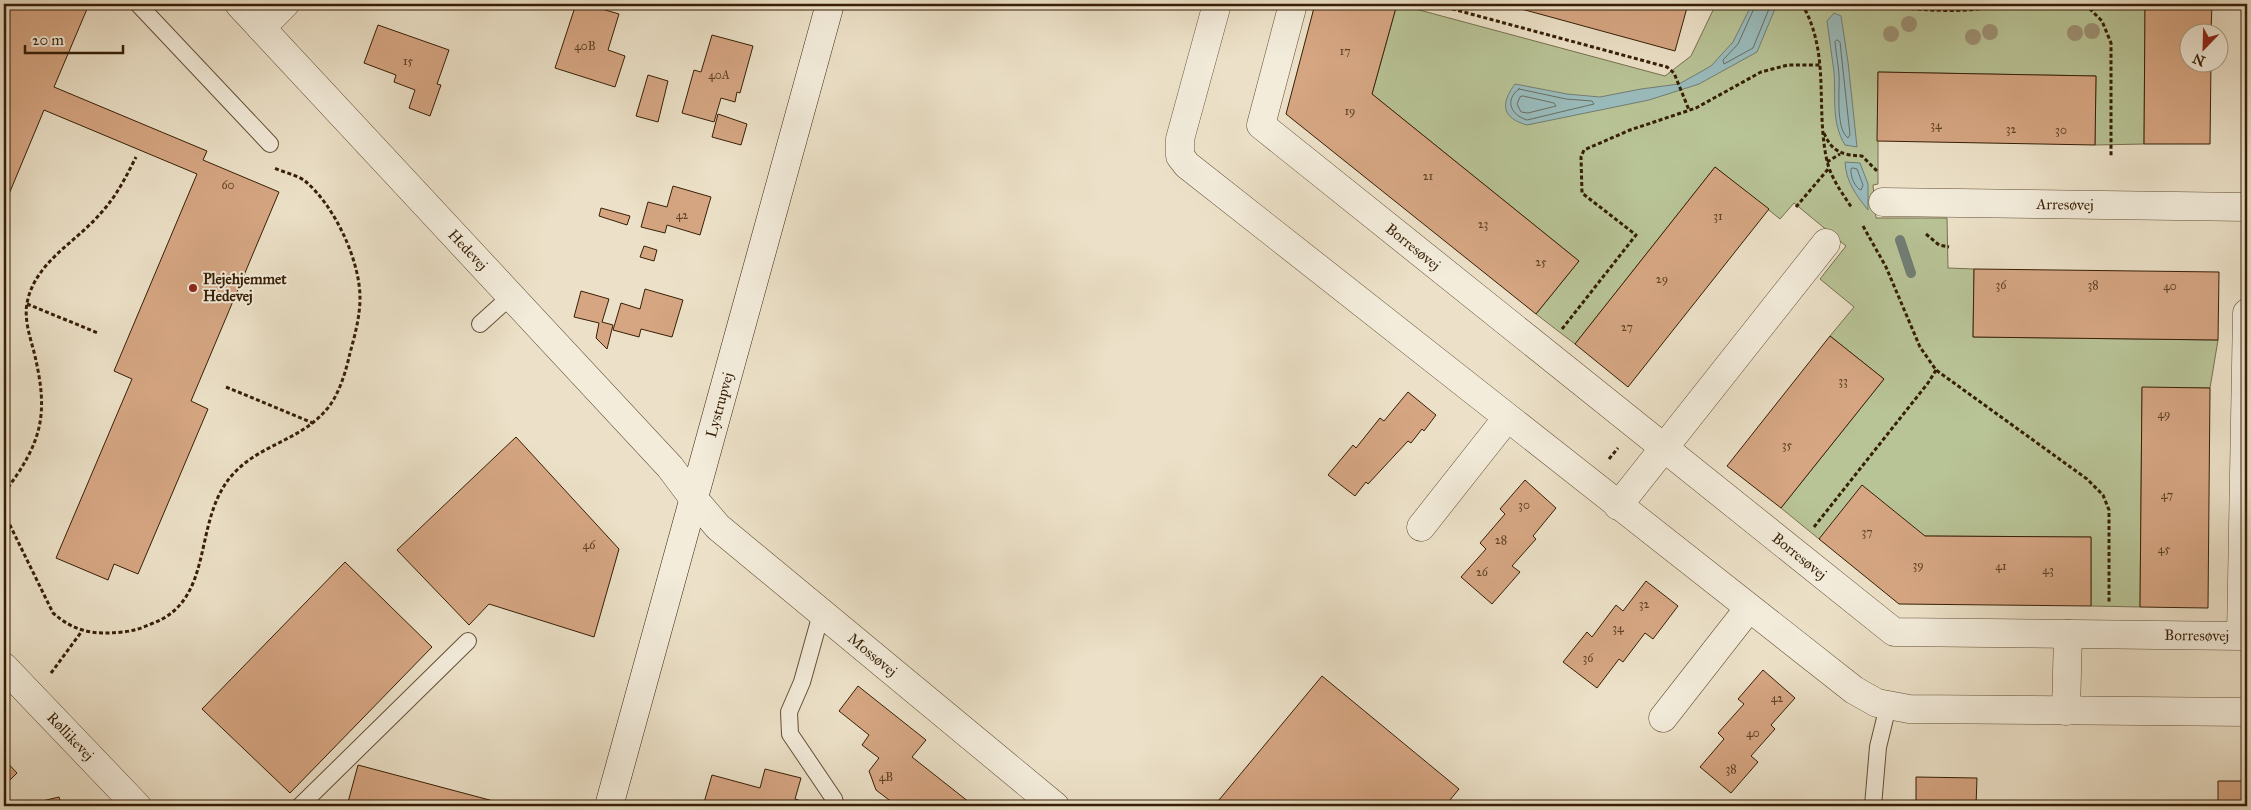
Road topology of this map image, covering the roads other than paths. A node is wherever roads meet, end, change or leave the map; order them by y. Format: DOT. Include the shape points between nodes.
graph roads {
  1 [pos="138,4"];
  2 [pos="239,4"];
  3 [pos="285,4"];
  4 [pos="830,4"];
  5 [pos="1216,4"];
  6 [pos="1293,4"];
  7 [pos="261,28"];
  8 [pos="270,144"];
  9 [pos="1883,202"];
  10 [pos="2247,207"];
  11 [pos="1826,243"];
  12 [pos="510,296"];
  13 [pos="2247,313"];
  14 [pos="480,324"];
  15 [pos="1507,418"];
  16 [pos="1663,447"];
  17 [pos="694,499"];
  18 [pos="1618,506"];
  19 [pos="1422,527"];
  20 [pos="1749,608"];
  21 [pos="821,614"];
  22 [pos="2068,634"];
  23 [pos="468,641"];
  24 [pos="4,668"];
  25 [pos="1888,706"];
  26 [pos="2066,711"];
  27 [pos="2247,712"];
  28 [pos="1663,718"];
  29 [pos="137,806"];
  30 [pos="300,806"];
  31 [pos="609,806"];
  32 [pos="836,806"];
  33 [pos="1055,806"];
  34 [pos="1873,806"];
  1 -- 8 [label="lane"];
  2 -- 7 [label="street, Hedevej"];
  3 -- 7 [label="street"];
  4 -- 17 [label="street, Lystrupvej"];
  5 -- 15 [label="street" via="1180,139 1179,150 1183,160"];
  6 -- 16 [label="street, Borresøvej" via="1260,125"];
  7 -- 12 [label="street, Hedevej"];
  9 -- 10 [label="street, Arresøvej"];
  11 -- 16 [label="street"];
  12 -- 14 [label="lane"];
  12 -- 17 [label="street, Hedevej" via="670,467"];
  13 -- 22 [label="street, Borresøvej" via="2241,636"];
  15 -- 18 [label="street"];
  15 -- 19 [label="street"];
  16 -- 18 [label="street"];
  16 -- 22 [label="street, Borresøvej" via="1894,632"];
  17 -- 21 [label="street, Mossøvej" via="718,527"];
  17 -- 31 [label="street, Lystrupvej"];
  18 -- 20 [label="street"];
  20 -- 25 [label="street" via="1854,690"];
  20 -- 28 [label="street"];
  21 -- 32 [label="lane" via="802,682 789,712 790,734"];
  21 -- 33 [label="street, Mossøvej"];
  22 -- 26 [label="street"];
  23 -- 30 [label="lane"];
  24 -- 29 [label="street, Røllikevej"];
  25 -- 26 [label="street"];
  25 -- 34 [label="lane" via="1878,747"];
  26 -- 27 [label="street"];
}
